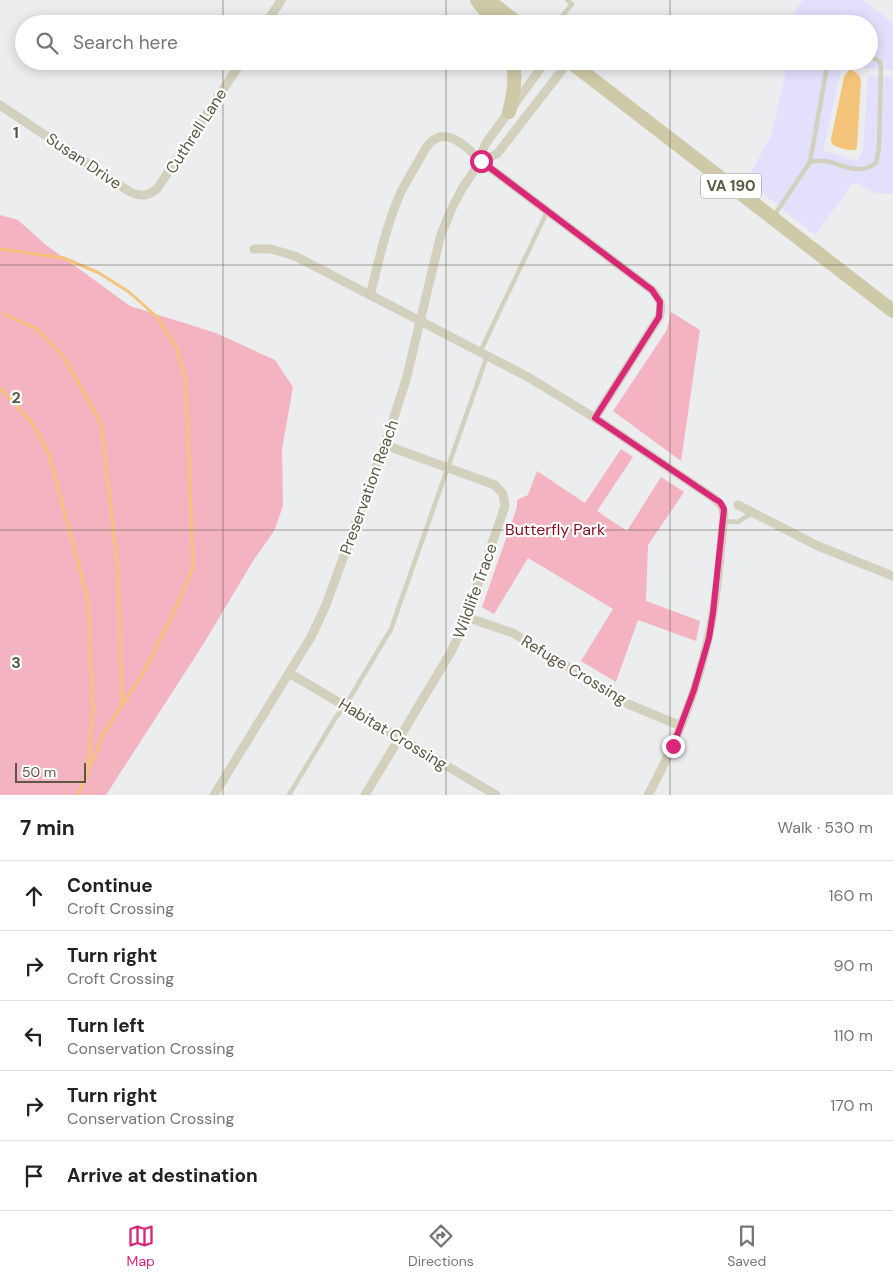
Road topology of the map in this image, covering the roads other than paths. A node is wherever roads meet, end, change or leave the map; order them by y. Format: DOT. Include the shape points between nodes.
graph roads {
  1 [pos="281,0"];
  2 [pos="477,0"];
  3 [pos="488,0"];
  4 [pos="567,0"];
  5 [pos="573,2"];
  6 [pos="272,15"];
  7 [pos="488,15"];
  8 [pos="507,15"];
  9 [pos="563,15"];
  10 [pos="878,61"];
  11 [pos="236,70"];
  12 [pos="514,70"];
  13 [pos="539,70"];
  14 [pos="562,70"];
  15 [pos="581,70"];
  16 [pos="826,70"];
  17 [pos="0,105"];
  18 [pos="508,112"];
  19 [pos="481,161"];
  20 [pos="810,162"];
  21 [pos="146,196"];
  22 [pos="548,210"];
  23 [pos="772,218"];
  24 [pos="254,249"];
  25 [pos="370,295"];
  26 [pos="893,311"];
  27 [pos="420,322"];
  28 [pos="483,354"];
  29 [pos="595,418"];
  30 [pos="384,445"];
  31 [pos="448,467"];
  32 [pos="738,505"];
  33 [pos="752,513"];
  34 [pos="723,521"];
  35 [pos="893,576"];
  36 [pos="466,617"];
  37 [pos="289,673"];
  38 [pos="345,706"];
  39 [pos="680,726"];
  40 [pos="400,738"];
  41 [pos="214,795"];
  42 [pos="289,795"];
  43 [pos="365,795"];
  44 [pos="496,795"];
  45 [pos="648,795"];
  1 -- 6 [label="street"];
  2 -- 7 [label="main road"];
  3 -- 8 [label="main road"];
  4 -- 5 [label="lane"];
  5 -- 9 [label="lane"];
  10 -- 20 [label="lane" via="881,68 876,163 859,171 819,160"];
  11 -- 21 [label="street, Cuthrell Lane" via="157,189"];
  12 -- 18 [label="main road" via="514,96"];
  13 -- 18 [label="street, Preservation Reach"];
  14 -- 19 [label="street, Preservation Reach" via="497,154"];
  15 -- 23 [label="main road, VA 190"];
  16 -- 20 [label="lane"];
  17 -- 21 [label="street, Susan Drive" via="130,192"];
  18 -- 19 [label="street, Preservation Reach" via="486,143"];
  19 -- 22 [label="street"];
  19 -- 25 [label="street" via="456,140 446,136 431,141 401,192"];
  19 -- 27 [label="street, Preservation Reach" via="463,187 441,234"];
  20 -- 23 [label="lane"];
  22 -- 28 [label="lane"];
  22 -- 29 [label="street" via="652,290 660,302 659,317"];
  23 -- 26 [label="main road, VA 190"];
  24 -- 25 [label="street" via="271,249 295,256"];
  25 -- 27 [label="street"];
  27 -- 28 [label="street"];
  27 -- 30 [label="street, Preservation Reach" via="406,380"];
  28 -- 29 [label="street"];
  28 -- 31 [label="lane"];
  29 -- 34 [label="street" via="720,502 724,509"];
  30 -- 31 [label="street, Wildlife Trace"];
  30 -- 37 [label="street, Preservation Reach" via="326,605"];
  31 -- 36 [label="street, Wildlife Trace" via="495,485 505,506"];
  31 -- 38 [label="lane" via="391,629"];
  32 -- 33 [label="street"];
  33 -- 34 [label="lane" via="738,522"];
  33 -- 35 [label="street" via="818,546"];
  34 -- 39 [label="street" via="709,638"];
  36 -- 39 [label="street, Refuge Crossing" via="513,633 628,704"];
  36 -- 40 [label="street, Wildlife Trace" via="451,652"];
  37 -- 38 [label="street, Habitat Crossing"];
  37 -- 41 [label="street, Preservation Reach"];
  38 -- 40 [label="street, Habitat Crossing"];
  38 -- 42 [label="lane"];
  39 -- 45 [label="street"];
  40 -- 43 [label="street, Wildlife Trace"];
  40 -- 44 [label="street, Habitat Crossing"];
}
